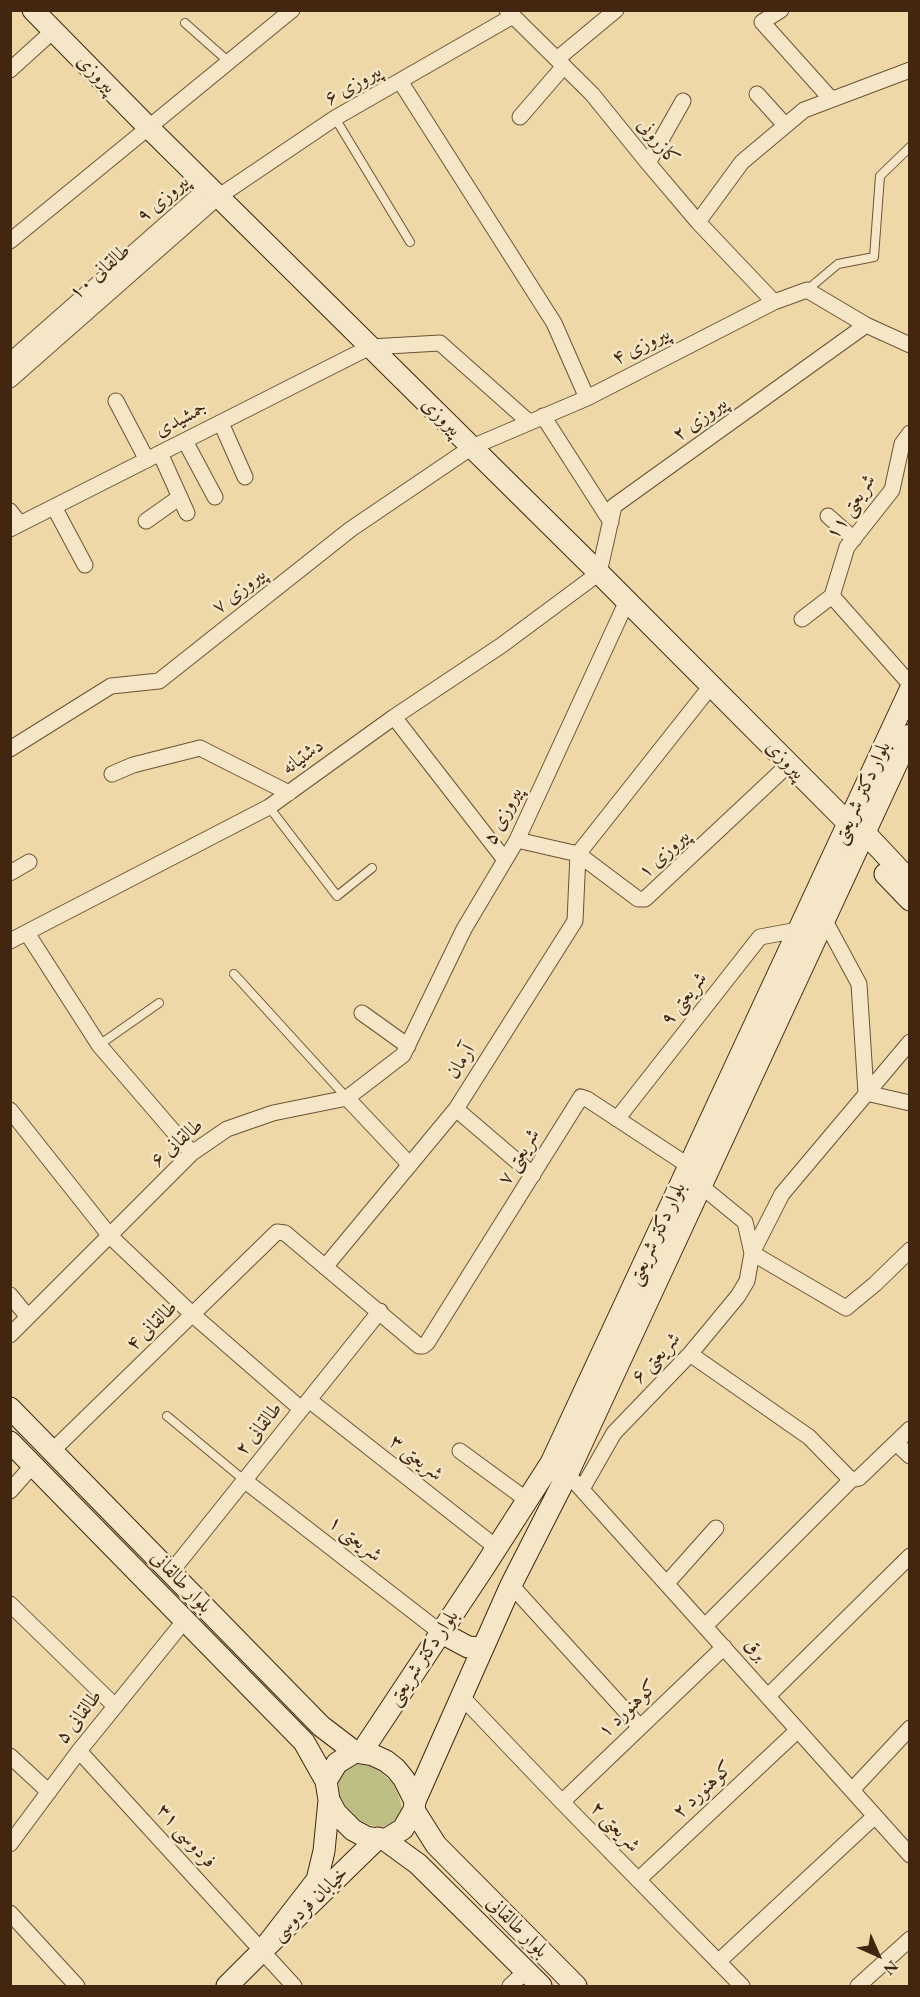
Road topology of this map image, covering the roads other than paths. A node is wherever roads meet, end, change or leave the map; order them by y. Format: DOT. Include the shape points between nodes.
graph roads {
  1 [pos="33,10"];
  2 [pos="292,10"];
  3 [pos="616,10"];
  4 [pos="781,10"];
  5 [pos="510,13"];
  6 [pos="185,23"];
  7 [pos="53,31"];
  8 [pos="229,62"];
  9 [pos="560,62"];
  10 [pos="10,70"];
  11 [pos="909,70"];
  12 [pos="400,81"];
  13 [pos="757,94"];
  14 [pos="831,99"];
  15 [pos="683,101"];
  16 [pos="520,117"];
  17 [pos="335,118"];
  18 [pos="785,126"];
  19 [pos="149,128"];
  20 [pos="909,147"];
  21 [pos="648,164"];
  22 [pos="213,192"];
  23 [pos="698,222"];
  24 [pos="10,241"];
  25 [pos="411,242"];
  26 [pos="807,290"];
  27 [pos="774,302"];
  28 [pos="866,325"];
  29 [pos="909,345"];
  30 [pos="370,347"];
  31 [pos="10,361"];
  32 [pos="10,380"];
  33 [pos="587,398"];
  34 [pos="116,401"];
  35 [pos="536,419"];
  36 [pos="221,423"];
  37 [pos="909,433"];
  38 [pos="185,441"];
  39 [pos="472,447"];
  40 [pos="154,456"];
  41 [pos="245,477"];
  42 [pos="180,497"];
  43 [pos="215,497"];
  44 [pos="54,507"];
  45 [pos="10,511"];
  46 [pos="187,513"];
  47 [pos="828,516"];
  48 [pos="146,520"];
  49 [pos="610,522"];
  50 [pos="16,526"];
  51 [pos="854,539"];
  52 [pos="85,565"];
  53 [pos="599,573"];
  54 [pos="832,596"];
  55 [pos="627,601"];
  56 [pos="802,619"];
  57 [pos="909,684"];
  58 [pos="711,686"];
  59 [pos="909,690"];
  60 [pos="394,717"];
  61 [pos="909,735"];
  62 [pos="16,746"];
  63 [pos="789,765"];
  64 [pos="903,767"];
  65 [pos="112,774"];
  66 [pos="290,793"];
  67 [pos="269,807"];
  68 [pos="857,834"];
  69 [pos="517,840"];
  70 [pos="578,854"];
  71 [pos="505,860"];
  72 [pos="29,862"];
  73 [pos="372,868"];
  74 [pos="10,873"];
  75 [pos="909,881"];
  76 [pos="909,900"];
  77 [pos="824,919"];
  78 [pos="798,930"];
  79 [pos="27,933"];
  80 [pos="10,941"];
  81 [pos="234,975"];
  82 [pos="781,990"];
  83 [pos="159,1003"];
  84 [pos="362,1013"];
  85 [pos="909,1042"];
  86 [pos="99,1045"];
  87 [pos="408,1046"];
  88 [pos="866,1093"];
  89 [pos="347,1098"];
  90 [pos="909,1103"];
  91 [pos="456,1109"];
  92 [pos="10,1110"];
  93 [pos="617,1119"];
  94 [pos="192,1153"];
  95 [pos="410,1165"];
  96 [pos="689,1166"];
  97 [pos="532,1175"];
  98 [pos="700,1186"];
  99 [pos="110,1236"];
  100 [pos="909,1250"];
  101 [pos="752,1253"];
  102 [pos="325,1267"];
  103 [pos="10,1295"];
  104 [pos="380,1311"];
  105 [pos="193,1315"];
  106 [pos="28,1317"];
  107 [pos="10,1335"];
  108 [pos="690,1354"];
  109 [pos="305,1404"];
  110 [pos="10,1408"];
  111 [pos="167,1416"];
  112 [pos="592,1421"];
  113 [pos="909,1429"];
  114 [pos="614,1433"];
  115 [pos="10,1442"];
  116 [pos="896,1443"];
  117 [pos="52,1451"];
  118 [pos="460,1451"];
  119 [pos="909,1456"];
  120 [pos="33,1466"];
  121 [pos="568,1473"];
  122 [pos="244,1480"];
  123 [pos="851,1480"];
  124 [pos="582,1489"];
  125 [pos="10,1491"];
  126 [pos="527,1500"];
  127 [pos="716,1528"];
  128 [pos="497,1548"];
  129 [pos="909,1556"];
  130 [pos="171,1572"];
  131 [pos="667,1583"];
  132 [pos="511,1585"];
  133 [pos="10,1604"];
  134 [pos="184,1620"];
  135 [pos="705,1626"];
  136 [pos="440,1632"];
  137 [pos="724,1647"];
  138 [pos="482,1648"];
  139 [pos="461,1696"];
  140 [pos="768,1696"];
  141 [pos="115,1706"];
  142 [pos="640,1727"];
  143 [pos="909,1728"];
  144 [pos="798,1730"];
  145 [pos="79,1751"];
  146 [pos="358,1753"];
  147 [pos="10,1756"];
  148 [pos="852,1790"];
  149 [pos="49,1791"];
  150 [pos="327,1791"];
  151 [pos="562,1802"];
  152 [pos="414,1806"];
  153 [pos="875,1816"];
  154 [pos="382,1839"];
  155 [pos="10,1844"];
  156 [pos="909,1855"];
  157 [pos="638,1880"];
  158 [pos="10,1913"];
  159 [pos="909,1939"];
  160 [pos="262,1951"];
  161 [pos="718,1962"];
  162 [pos="526,1971"];
  163 [pos="77,1986"];
  164 [pos="227,1986"];
  165 [pos="294,1986"];
  166 [pos="510,1986"];
  167 [pos="541,1986"];
  168 [pos="576,1986"];
  169 [pos="741,1986"];
  170 [pos="858,1986"];
  1 -- 7 [label="street, پیروزی"];
  2 -- 8 [label="street"];
  3 -- 9 [label="street"];
  4 -- 14 [label="street" via="762,22"];
  5 -- 9 [label="street, کازرونی"];
  5 -- 12 [label="street, پیروزی ۶"];
  6 -- 8 [label="lane"];
  7 -- 10 [label="street"];
  7 -- 19 [label="street, پیروزی"];
  8 -- 19 [label="street"];
  9 -- 16 [label="street"];
  9 -- 21 [label="street, کازرونی" via="592,93"];
  11 -- 14 [label="street"];
  12 -- 17 [label="street, پیروزی ۶"];
  12 -- 33 [label="street" via="554,323"];
  13 -- 18 [label="street"];
  14 -- 18 [label="street" via="804,110"];
  15 -- 21 [label="street"];
  17 -- 22 [label="street, پیروزی ۶"];
  17 -- 25 [label="lane"];
  18 -- 23 [label="street" via="742,162"];
  19 -- 22 [label="street, پیروزی"];
  19 -- 24 [label="street"];
  20 -- 26 [label="lane" via="880,176 874,257 838,264"];
  21 -- 23 [label="street, کازرونی"];
  22 -- 30 [label="street, پیروزی"];
  22 -- 31 [label="street, پیروزی ۹"];
  22 -- 32 [label="street, طالقانی ۱۰"];
  23 -- 27 [label="street, کازرونی"];
  26 -- 27 [label="street, پیروزی ۴"];
  26 -- 28 [label="street"];
  27 -- 33 [label="street, پیروزی ۴"];
  28 -- 29 [label="street"];
  28 -- 49 [label="street, پیروزی ۲" via="614,506"];
  30 -- 35 [label="street" via="440,344"];
  30 -- 36 [label="street, جمشیدی"];
  30 -- 39 [label="street, پیروزی"];
  33 -- 35 [label="street, پیروزی ۴"];
  34 -- 40 [label="street"];
  35 -- 39 [label="street, پیروزی ۴"];
  35 -- 49 [label="street"];
  36 -- 38 [label="street, جمشیدی"];
  36 -- 41 [label="street"];
  37 -- 51 [label="street, شریعتی ۱۱" via="902,444 892,489"];
  38 -- 40 [label="street, جمشیدی"];
  38 -- 43 [label="street"];
  39 -- 53 [label="street, پیروزی"];
  39 -- 62 [label="street, پیروزی ۷" via="351,529 159,681 111,686"];
  40 -- 42 [label="street"];
  40 -- 44 [label="street, جمشیدی"];
  42 -- 46 [label="street"];
  42 -- 48 [label="street"];
  44 -- 50 [label="street, جمشیدی"];
  44 -- 52 [label="street"];
  45 -- 50 [label="street"];
  47 -- 51 [label="street"];
  49 -- 53 [label="street, پیروزی ۲"];
  51 -- 54 [label="street, شریعتی ۱۱" via="847,548"];
  53 -- 55 [label="street, پیروزی"];
  53 -- 60 [label="street, دشتیانه" via="502,645"];
  54 -- 56 [label="street"];
  54 -- 57 [label="street"];
  55 -- 58 [label="street, پیروزی"];
  55 -- 69 [label="street, پیروزی ۵"];
  58 -- 63 [label="street, پیروزی"];
  58 -- 70 [label="street"];
  59 -- 68 [label="street, بلوار دکتر شریعتی"];
  60 -- 66 [label="street, دشتیانه"];
  60 -- 71 [label="street"];
  61 -- 64 [label="street, بلوار دکتر شریعتی"];
  63 -- 68 [label="street, پیروزی"];
  63 -- 70 [label="street, پیروزی ۱" via="645,899 638,899"];
  64 -- 68 [label="street, بلوار دکتر شریعتی"];
  65 -- 66 [label="street" via="200,748"];
  66 -- 67 [label="street, دشتیانه"];
  67 -- 73 [label="lane" via="337,896"];
  67 -- 79 [label="street, دشتیانه"];
  68 -- 75 [label="street"];
  68 -- 76 [label="street"];
  68 -- 77 [label="street, بلوار دکتر شریعتی"];
  68 -- 78 [label="street, بلوار دکتر شریعتی"];
  69 -- 70 [label="street, پیروزی ۱"];
  69 -- 71 [label="street, پیروزی ۵"];
  70 -- 91 [label="street, آرمان" via="574,921"];
  71 -- 87 [label="street, پیروزی ۵" via="464,929"];
  72 -- 74 [label="street"];
  77 -- 82 [label="street, بلوار دکتر شریعتی"];
  77 -- 88 [label="street" via="859,984"];
  78 -- 82 [label="street, بلوار دکتر شریعتی"];
  78 -- 93 [label="street, شریعتی ۹" via="760,937"];
  79 -- 80 [label="street, دشتیانه"];
  79 -- 86 [label="street"];
  81 -- 89 [label="lane"];
  82 -- 96 [label="street, بلوار دکتر شریعتی"];
  82 -- 98 [label="street, بلوار دکتر شریعتی"];
  83 -- 86 [label="lane"];
  84 -- 87 [label="street"];
  85 -- 88 [label="street"];
  86 -- 94 [label="street"];
  87 -- 89 [label="street, طالقانی ۶" via="403,1055"];
  88 -- 90 [label="street"];
  88 -- 101 [label="street" via="782,1194"];
  89 -- 94 [label="street, طالقانی ۶" via="273,1113 227,1129"];
  89 -- 95 [label="street"];
  91 -- 95 [label="street, آرمان"];
  91 -- 97 [label="street"];
  92 -- 99 [label="street, شریعتی ۳"];
  93 -- 96 [label="street, شریعتی ۷"];
  93 -- 97 [label="street, شریعتی ۷" via="581,1097"];
  94 -- 99 [label="street, طالقانی ۶"];
  95 -- 102 [label="street, آرمان"];
  96 -- 126 [label="street, بلوار دکتر شریعتی" via="551,1463"];
  97 -- 104 [label="street, شریعتی ۷" via="427,1343 419,1346"];
  98 -- 101 [label="street" via="745,1222"];
  98 -- 112 [label="street, بلوار دکتر شریعتی"];
  99 -- 105 [label="street, شریعتی ۳"];
  99 -- 106 [label="street, طالقانی ۶"];
  100 -- 101 [label="street" via="846,1308"];
  101 -- 108 [label="street, شریعتی ۶" via="747,1281 738,1296"];
  102 -- 104 [label="street"];
  102 -- 105 [label="street, طالقانی ۴" via="277,1232"];
  103 -- 106 [label="street"];
  104 -- 109 [label="street, طالقانی ۲"];
  105 -- 109 [label="street, شریعتی ۳"];
  105 -- 117 [label="street, طالقانی ۴"];
  106 -- 107 [label="street, طالقانی ۶"];
  108 -- 114 [label="street, شریعتی ۶"];
  108 -- 123 [label="street" via="809,1437"];
  109 -- 122 [label="street, طالقانی ۲"];
  109 -- 128 [label="street, شریعتی ۳"];
  110 -- 117 [label="street, بلوار طالقانی"];
  111 -- 122 [label="lane"];
  112 -- 114 [label="street"];
  112 -- 121 [label="street, بلوار دکتر شریعتی"];
  113 -- 116 [label="street"];
  114 -- 124 [label="street, شریعتی ۶"];
  115 -- 120 [label="street, بلوار طالقانی"];
  116 -- 119 [label="street"];
  116 -- 123 [label="street" via="859,1478"];
  117 -- 130 [label="street, بلوار طالقانی"];
  118 -- 126 [label="street"];
  120 -- 125 [label="street"];
  120 -- 134 [label="street, بلوار طالقانی"];
  121 -- 124 [label="street, برق"];
  121 -- 132 [label="street, بلوار دکتر شریعتی"];
  122 -- 130 [label="street, طالقانی ۲"];
  122 -- 136 [label="street, شریعتی ۱"];
  123 -- 135 [label="street"];
  124 -- 131 [label="street, برق"];
  126 -- 128 [label="street, بلوار دکتر شریعتی"];
  127 -- 131 [label="street"];
  128 -- 136 [label="street, بلوار دکتر شریعتی"];
  129 -- 140 [label="street"];
  130 -- 146 [label="street, بلوار طالقانی" via="321,1726"];
  131 -- 135 [label="street, برق"];
  132 -- 138 [label="street, بلوار دکتر شریعتی"];
  132 -- 142 [label="street"];
  133 -- 141 [label="street"];
  134 -- 141 [label="street, طالقانی ۵"];
  134 -- 150 [label="street, بلوار طالقانی" via="304,1742"];
  135 -- 137 [label="street, برق"];
  136 -- 138 [label="street" via="468,1647"];
  136 -- 146 [label="street, بلوار دکتر شریعتی"];
  137 -- 140 [label="street, برق"];
  137 -- 142 [label="street, کوهنورد ۱"];
  138 -- 139 [label="street, بلوار دکتر شریعتی"];
  139 -- 151 [label="street, شریعتی ۲"];
  139 -- 152 [label="street, بلوار دکتر شریعتی"];
  140 -- 144 [label="street, برق"];
  141 -- 145 [label="street, طالقانی ۵"];
  142 -- 151 [label="street, کوهنورد ۱"];
  143 -- 148 [label="street"];
  144 -- 148 [label="street, برق"];
  144 -- 157 [label="street, کوهنورد ۲"];
  145 -- 149 [label="street, طالقانی ۵"];
  145 -- 160 [label="street, فردوسی ۳۱"];
  146 -- 150 [label="street" via="337,1763"];
  146 -- 152 [label="street" via="373,1755 396,1769"];
  147 -- 149 [label="street"];
  148 -- 153 [label="street, برق"];
  149 -- 155 [label="street, طالقانی ۵"];
  150 -- 154 [label="street" via="336,1813 353,1830"];
  150 -- 160 [label="street, خیابان فردوسی" via="324,1851 317,1880"];
  151 -- 157 [label="street, شریعتی ۲"];
  152 -- 154 [label="street" via="403,1829"];
  152 -- 168 [label="street, بلوار طالقانی" via="436,1845"];
  153 -- 156 [label="street, برق"];
  153 -- 161 [label="street"];
  154 -- 160 [label="street, خیابان فردوسی"];
  154 -- 162 [label="street, بلوار طالقانی" via="418,1864"];
  157 -- 161 [label="street, شریعتی ۲"];
  158 -- 163 [label="street"];
  159 -- 170 [label="street"];
  160 -- 164 [label="street"];
  160 -- 165 [label="street, فردوسی ۳۱"];
  161 -- 169 [label="street, شریعتی ۲"];
  162 -- 166 [label="street"];
  162 -- 167 [label="street, بلوار طالقانی"];
}
